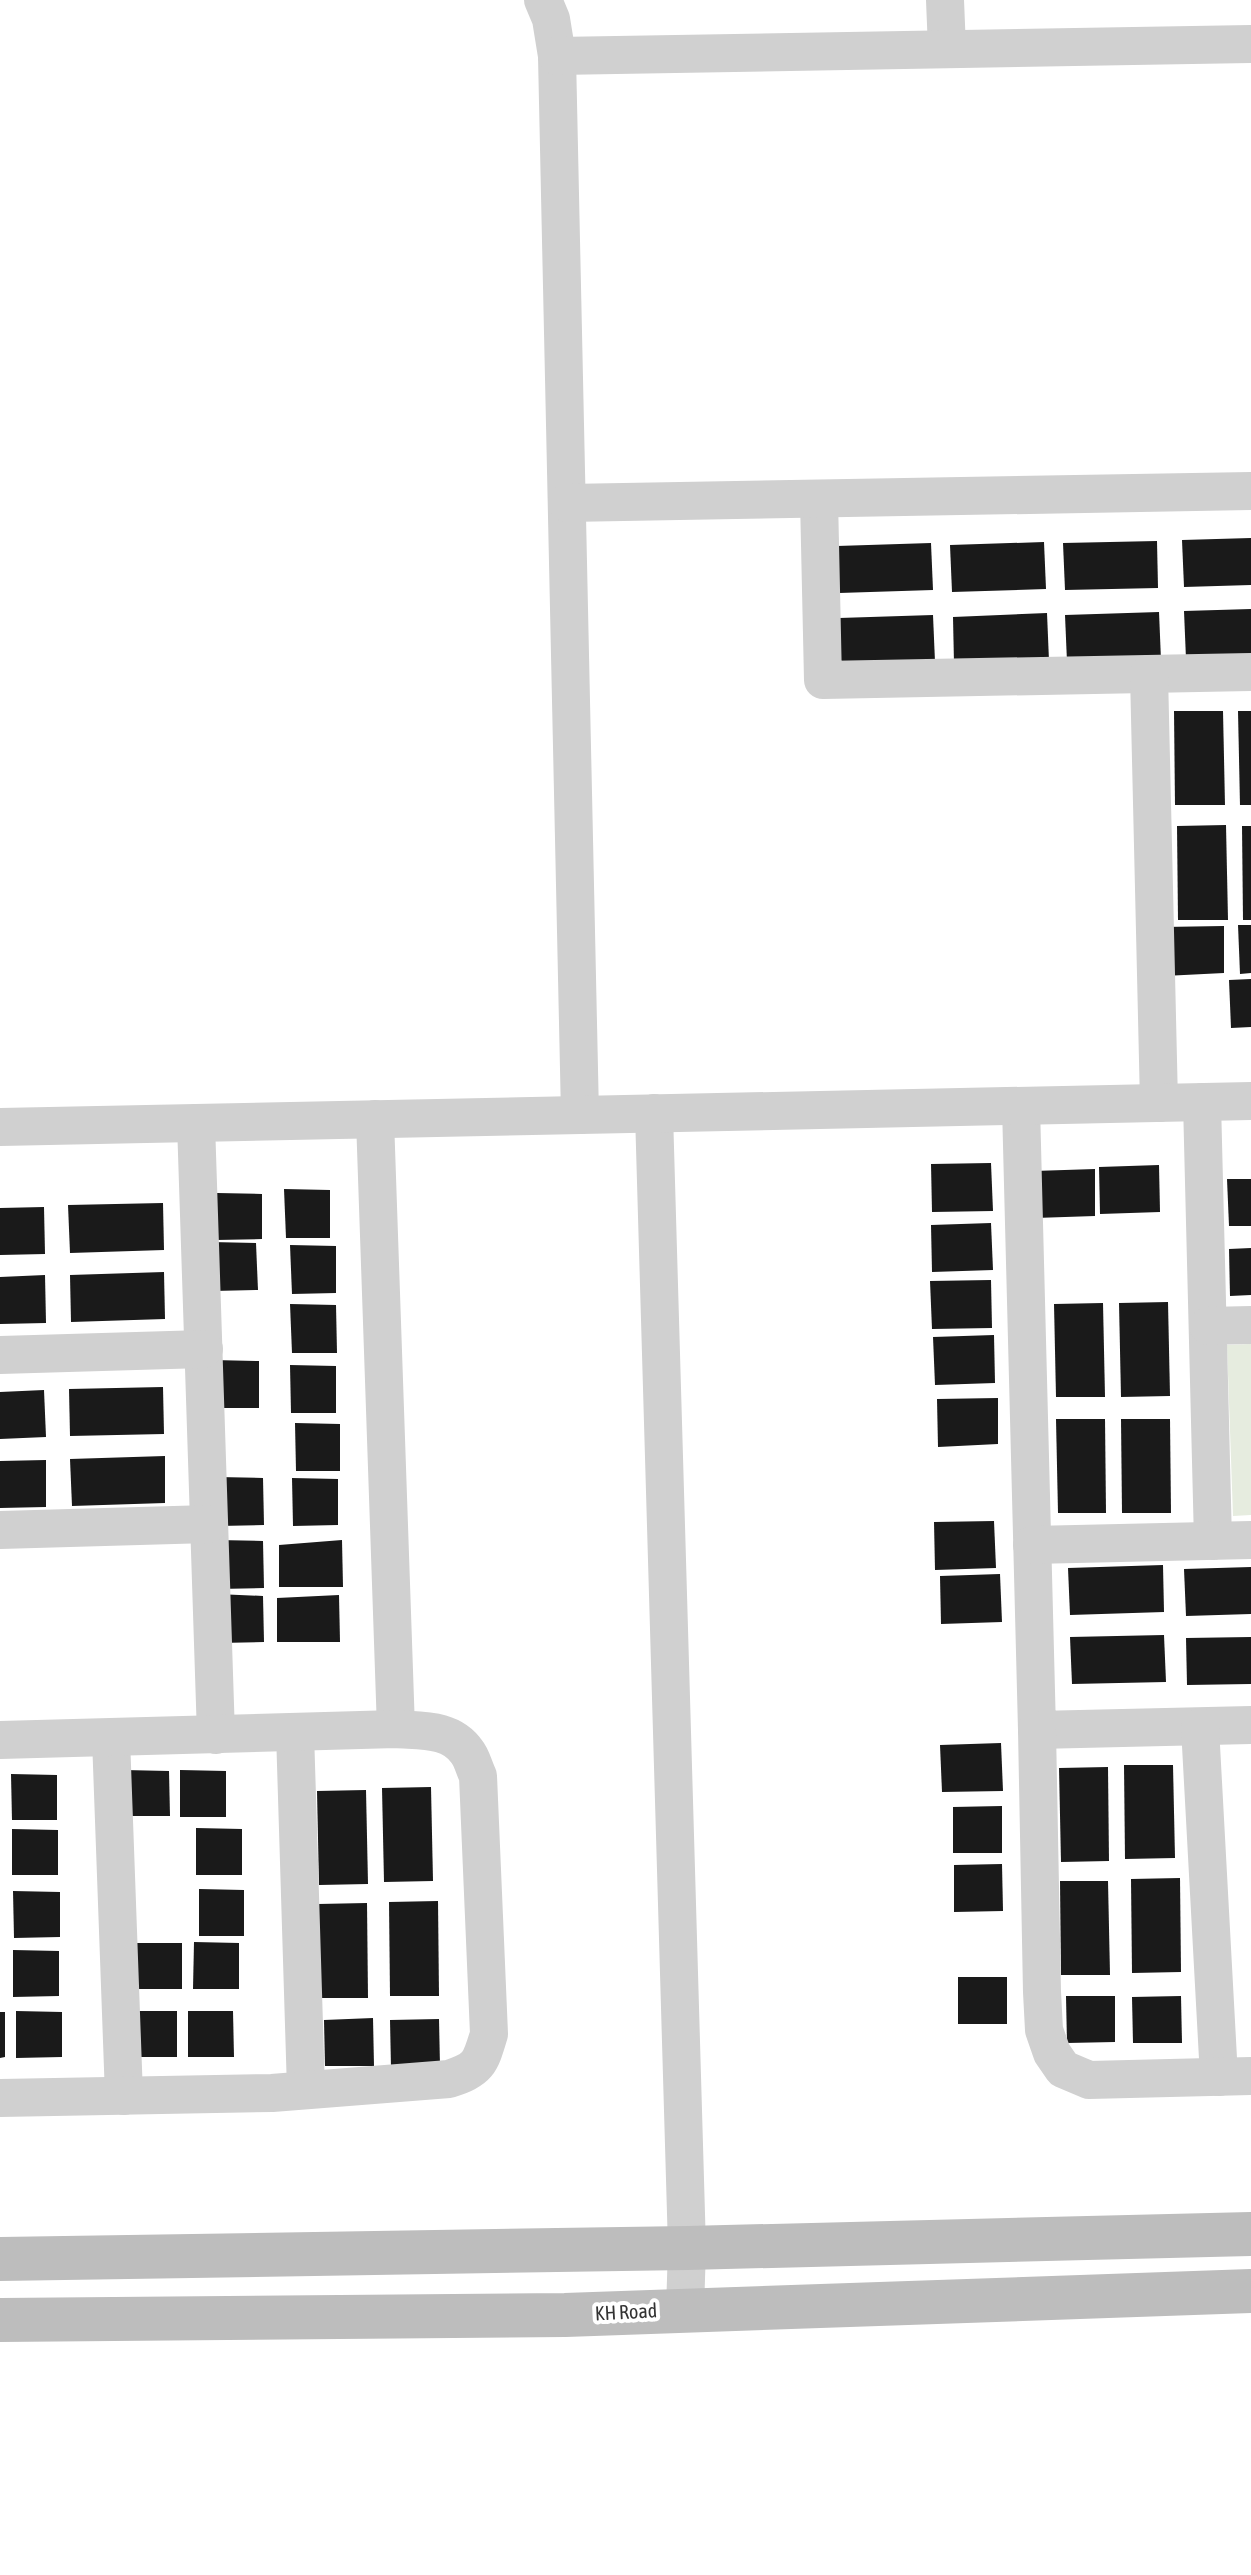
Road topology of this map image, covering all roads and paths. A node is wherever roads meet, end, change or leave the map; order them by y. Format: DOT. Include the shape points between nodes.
graph roads {
  1 [pos="945,0"];
  2 [pos="552,6"];
  3 [pos="1251,44"];
  4 [pos="947,49"];
  5 [pos="557,56"];
  6 [pos="1251,491"];
  7 [pos="819,499"];
  8 [pos="567,503"];
  9 [pos="1251,672"];
  10 [pos="1149,674"];
  11 [pos="1251,1101"];
  12 [pos="1202,1102"];
  13 [pos="1159,1103"];
  14 [pos="1021,1106"];
  15 [pos="654,1113"];
  16 [pos="580,1115"];
  17 [pos="375,1119"];
  18 [pos="196,1123"];
  19 [pos="0,1127"];
  20 [pos="1251,1325"];
  21 [pos="1208,1326"];
  22 [pos="204,1349"];
  23 [pos="0,1355"];
  24 [pos="209,1524"];
  25 [pos="0,1530"];
  26 [pos="1251,1540"];
  27 [pos="1213,1541"];
  28 [pos="1032,1545"];
  29 [pos="1251,1725"];
  30 [pos="1200,1727"];
  31 [pos="396,1729"];
  32 [pos="1037,1730"];
  33 [pos="295,1732"];
  34 [pos="216,1735"];
  35 [pos="111,1738"];
  36 [pos="0,1740"];
  37 [pos="1235,2076"];
  38 [pos="306,2090"];
  39 [pos="124,2096"];
  40 [pos="0,2098"];
  41 [pos="1251,2234"];
  42 [pos="687,2248"];
  43 [pos="0,2259"];
  44 [pos="1251,2291"];
  45 [pos="685,2310"];
  46 [pos="0,2320"];
  1 -- 4 [label="street"];
  2 -- 5 [label="street"];
  3 -- 4 [label="street"];
  4 -- 5 [label="street"];
  5 -- 8 [label="street"];
  6 -- 7 [label="street"];
  7 -- 8 [label="street"];
  7 -- 10 [label="street" via="823,680"];
  8 -- 16 [label="street"];
  9 -- 10 [label="street"];
  10 -- 13 [label="street"];
  11 -- 12 [label="street"];
  12 -- 13 [label="street"];
  12 -- 21 [label="street"];
  13 -- 14 [label="street"];
  14 -- 15 [label="street"];
  14 -- 28 [label="street"];
  15 -- 16 [label="street"];
  15 -- 42 [label="street"];
  16 -- 17 [label="street"];
  17 -- 18 [label="street"];
  17 -- 31 [label="street"];
  18 -- 19 [label="street"];
  18 -- 22 [label="street"];
  20 -- 21 [label="street"];
  21 -- 27 [label="street"];
  22 -- 23 [label="street"];
  22 -- 24 [label="street"];
  24 -- 25 [label="street"];
  24 -- 34 [label="street"];
  26 -- 27 [label="street"];
  27 -- 28 [label="street"];
  28 -- 32 [label="street"];
  29 -- 30 [label="street"];
  30 -- 32 [label="street"];
  30 -- 37 [label="street"];
  31 -- 33 [label="street"];
  31 -- 38 [label="street" via="450,1736 467,1752 478,1776 489,2034 482,2058 470,2072 449,2079"];
  32 -- 37 [label="street" via="1042,1992 1044,2030 1052,2053 1063,2069 1089,2080"];
  33 -- 34 [label="street"];
  33 -- 38 [label="street"];
  34 -- 35 [label="street"];
  35 -- 36 [label="street"];
  35 -- 39 [label="street"];
  38 -- 39 [label="street"];
  39 -- 40 [label="street"];
  41 -- 42 [label="main road"];
  42 -- 43 [label="main road"];
  42 -- 45 [label="street"];
  44 -- 45 [label="main road, KH Road"];
  45 -- 46 [label="main road, KH Road"];
}
